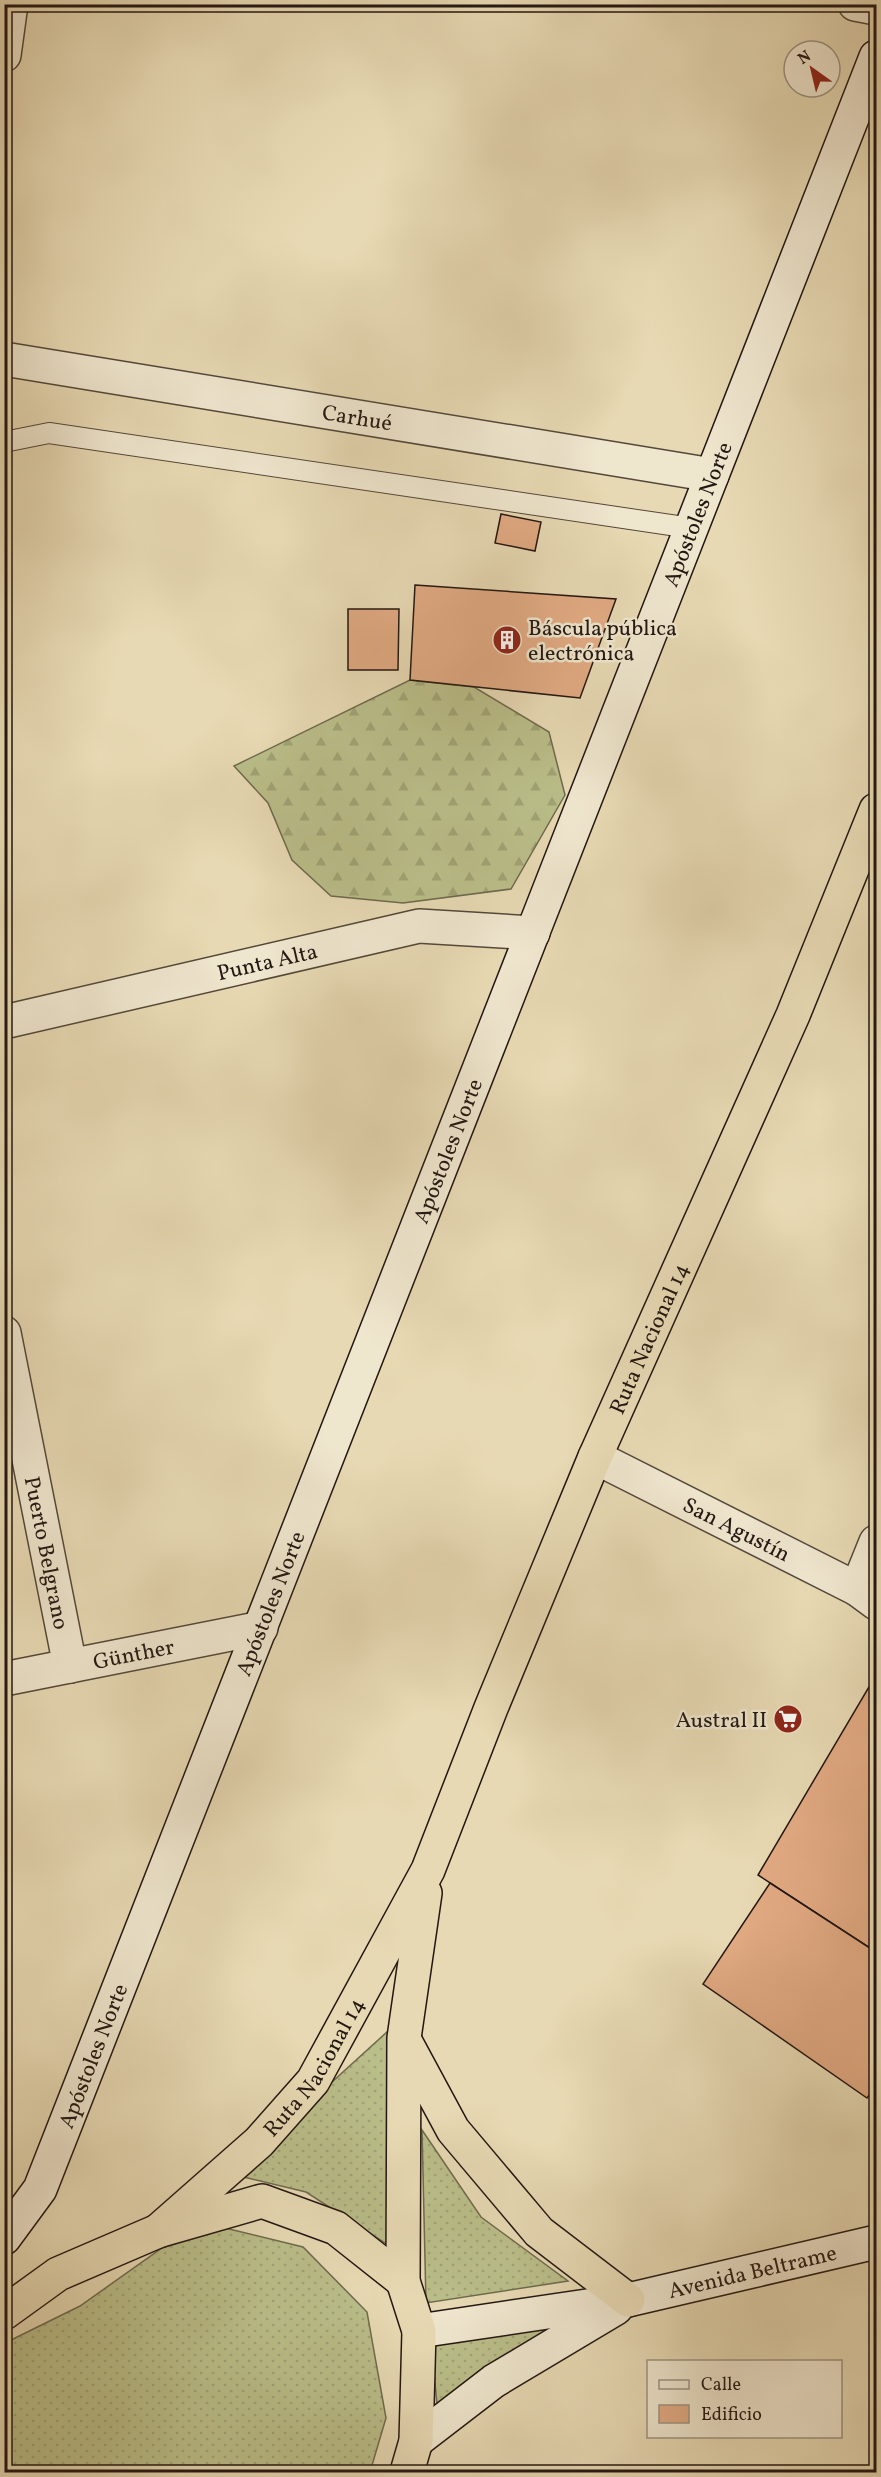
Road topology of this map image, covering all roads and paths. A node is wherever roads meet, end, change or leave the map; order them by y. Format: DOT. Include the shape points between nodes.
graph roads {
  1 [pos="11,4"];
  2 [pos="855,4"];
  3 [pos="876,8"];
  4 [pos="4,55"];
  5 [pos="876,57"];
  6 [pos="4,359"];
  7 [pos="4,442"];
  8 [pos="712,475"];
  9 [pos="692,528"];
  10 [pos="876,810"];
  11 [pos="533,933"];
  12 [pos="4,1022"];
  13 [pos="4,1333"];
  14 [pos="595,1457"];
  15 [pos="876,1542"];
  16 [pos="867,1596"];
  17 [pos="261,1628"];
  18 [pos="70,1666"];
  19 [pos="4,1679"];
  20 [pos="428,1870"];
  21 [pos="404,2038"];
  22 [pos="158,2231"];
  23 [pos="4,2238"];
  24 [pos="876,2242"];
  25 [pos="403,2281"];
  26 [pos="628,2300"];
  27 [pos="4,2313"];
  28 [pos="419,2331"];
  29 [pos="416,2441"];
  30 [pos="408,2472"];
  1 -- 4 [label="street"];
  2 -- 3 [label="street"];
  5 -- 8 [label="street, Apóstoles Norte"];
  6 -- 8 [label="street, Carhué"];
  7 -- 9 [label="lane" via="49,433"];
  8 -- 9 [label="street, Apóstoles Norte"];
  9 -- 11 [label="street, Apóstoles Norte"];
  10 -- 14 [label="highway, Ruta Nacional 14" via="793,1015"];
  11 -- 12 [label="street, Punta Alta" via="419,926"];
  11 -- 17 [label="street, Apóstoles Norte"];
  13 -- 18 [label="street, Puerto Belgrano"];
  14 -- 16 [label="street, San Agustín"];
  14 -- 20 [label="highway, Ruta Nacional 14"];
  15 -- 16 [label="street"];
  17 -- 18 [label="street, Günther"];
  17 -- 23 [label="street, Apóstoles Norte" via="40,2189"];
  18 -- 19 [label="street, Günther"];
  20 -- 21 [label="highway, Ruta Nacional 14"];
  20 -- 22 [label="highway, Ruta Nacional 14" via="313,2081 259,2142"];
  21 -- 25 [label="highway, Ruta Nacional 14"];
  21 -- 26 [label="highway" via="453,2130 539,2232"];
  22 -- 25 [label="highway, Ruta Nacional 14" via="262,2201 336,2228"];
  22 -- 27 [label="highway, Ruta Nacional 14" via="58,2274"];
  24 -- 26 [label="street, Avenida Beltrame"];
  25 -- 28 [label="highway, Ruta Nacional 14"];
  26 -- 28 [label="street, Avenida Beltrame"];
  26 -- 29 [label="street, Avenida Beltrame" via="494,2381"];
  28 -- 29 [label="highway, Ruta Nacional 14"];
  29 -- 30 [label="highway, Ruta Nacional 14"];
}
